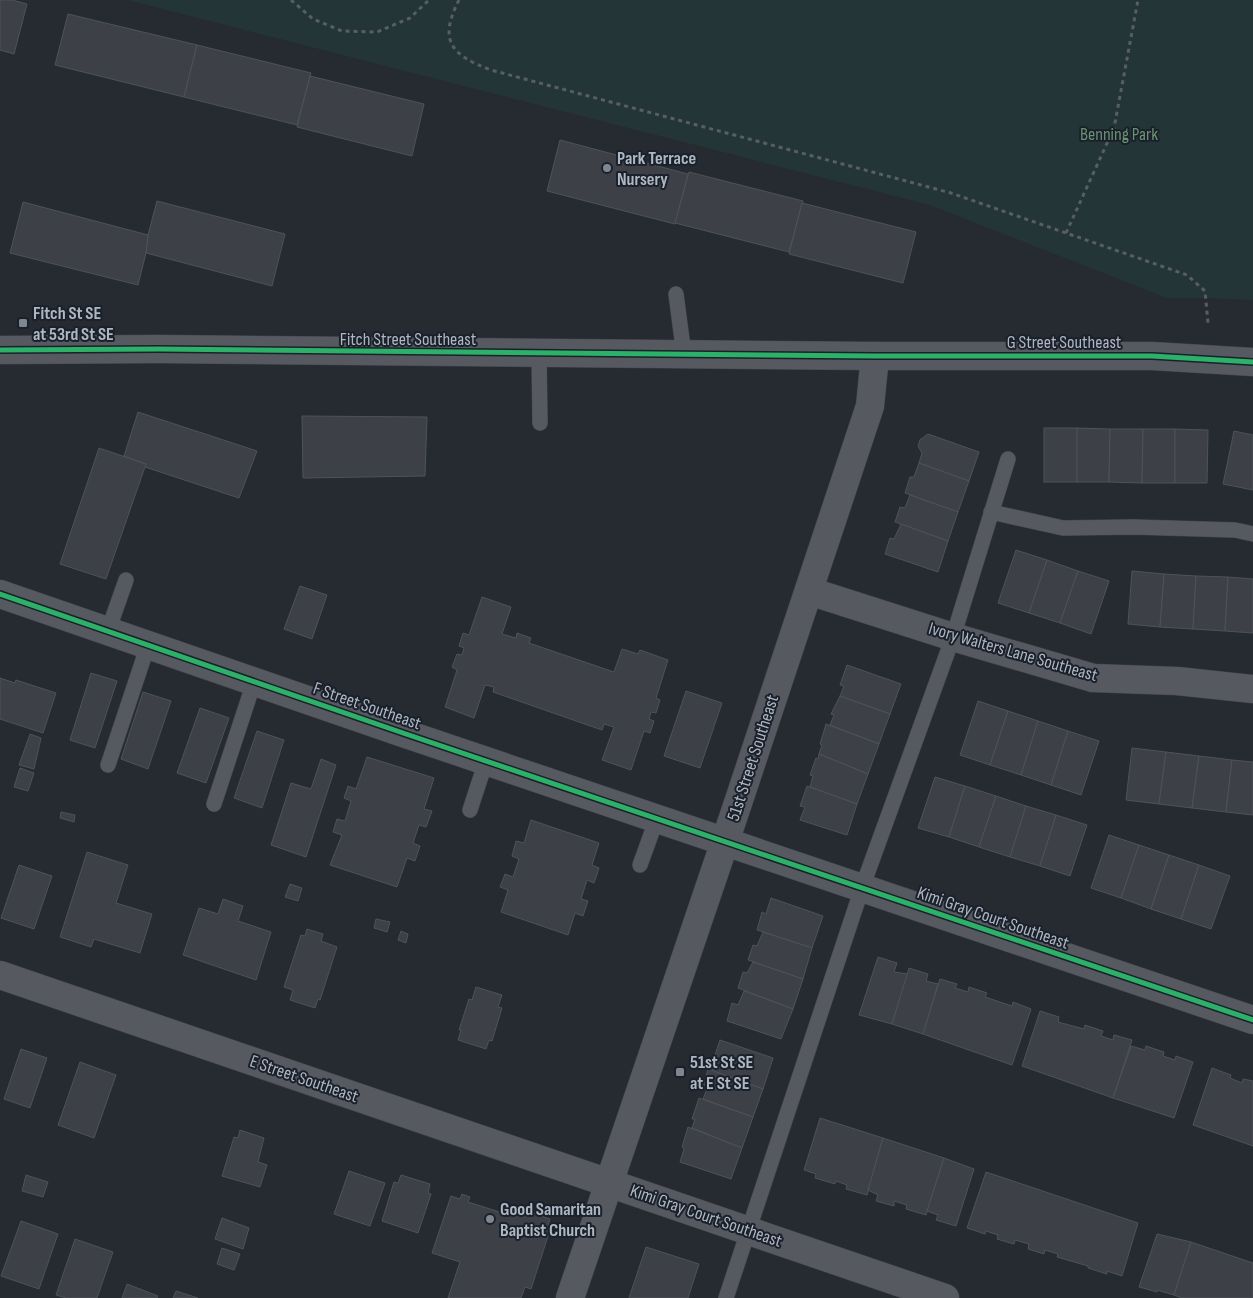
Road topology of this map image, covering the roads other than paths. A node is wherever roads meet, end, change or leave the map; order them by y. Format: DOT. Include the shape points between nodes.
graph roads {
  1 [pos="676,294"];
  2 [pos="0,350"];
  3 [pos="539,354"];
  4 [pos="684,355"];
  5 [pos="875,356"];
  6 [pos="1253,362"];
  7 [pos="540,422"];
  8 [pos="1008,459"];
  9 [pos="991,512"];
  10 [pos="1253,534"];
  11 [pos="126,580"];
  12 [pos="808,591"];
  13 [pos="0,594"];
  14 [pos="108,631"];
  15 [pos="953,637"];
  16 [pos="148,645"];
  17 [pos="254,682"];
  18 [pos="1253,689"];
  19 [pos="486,761"];
  20 [pos="108,765"];
  21 [pos="214,804"];
  22 [pos="470,810"];
  23 [pos="657,818"];
  24 [pos="725,841"];
  25 [pos="640,865"];
  26 [pos="862,888"];
  27 [pos="0,975"];
  28 [pos="1253,1020"];
  29 [pos="608,1183"];
  30 [pos="748,1231"];
  31 [pos="570,1298"];
  32 [pos="726,1298"];
  33 [pos="944,1298"];
  1 -- 4 [label="lane"];
  2 -- 3 [label="street, Fitch Street Southeast"];
  3 -- 4 [label="street, Fitch Street Southeast"];
  3 -- 7 [label="lane"];
  4 -- 5 [label="street, Fitch Street Southeast"];
  5 -- 6 [label="street, G Street Southeast" via="1152,356"];
  5 -- 12 [label="street, 51st Street Southeast" via="870,406"];
  8 -- 9 [label="lane"];
  9 -- 10 [label="lane" via="1063,528 1235,530"];
  9 -- 15 [label="lane"];
  11 -- 14 [label="lane"];
  12 -- 15 [label="street, Ivory Walters Lane Southeast"];
  12 -- 24 [label="street, 51st Street Southeast"];
  13 -- 14 [label="street, F Street Southeast"];
  14 -- 16 [label="street, F Street Southeast"];
  15 -- 18 [label="street, Ivory Walters Lane Southeast" via="1093,678 1177,681"];
  15 -- 26 [label="lane"];
  16 -- 17 [label="street, F Street Southeast"];
  16 -- 20 [label="lane"];
  17 -- 19 [label="street, F Street Southeast"];
  17 -- 21 [label="lane"];
  19 -- 22 [label="lane"];
  19 -- 23 [label="street, F Street Southeast"];
  23 -- 24 [label="street, F Street Southeast"];
  23 -- 25 [label="lane"];
  24 -- 26 [label="street, Kimi Gray Court Southeast"];
  24 -- 29 [label="street, 51st Street Southeast"];
  26 -- 28 [label="street, Kimi Gray Court Southeast"];
  26 -- 30 [label="lane"];
  27 -- 29 [label="street, E Street Southeast"];
  29 -- 30 [label="street, Kimi Gray Court Southeast"];
  29 -- 31 [label="street, 51st Street Southeast"];
  30 -- 32 [label="lane"];
  30 -- 33 [label="street, Kimi Gray Court Southeast"];
}
